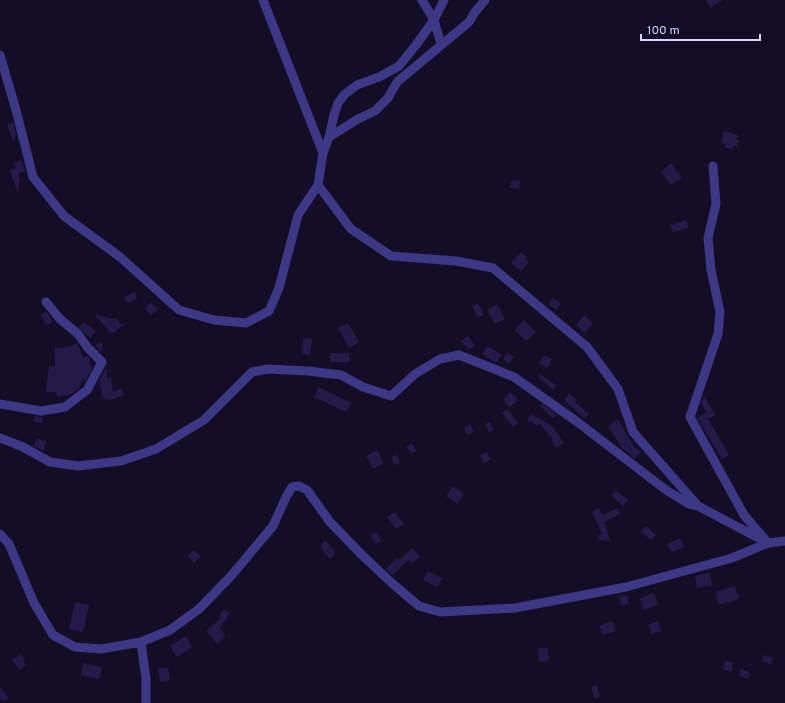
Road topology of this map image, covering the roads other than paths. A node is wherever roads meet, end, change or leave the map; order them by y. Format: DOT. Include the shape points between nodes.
graph roads {
  1 [pos="262,0"];
  2 [pos="422,0"];
  3 [pos="444,0"];
  4 [pos="485,0"];
  5 [pos="434,20"];
  6 [pos="441,44"];
  7 [pos="0,55"];
  8 [pos="329,137"];
  9 [pos="323,153"];
  10 [pos="713,166"];
  11 [pos="318,186"];
  12 [pos="46,302"];
  13 [pos="0,404"];
  14 [pos="0,438"];
  15 [pos="698,506"];
  16 [pos="0,534"];
  17 [pos="785,541"];
  18 [pos="768,542"];
  19 [pos="141,642"];
  20 [pos="146,703"];
  1 -- 9 [label="street"];
  2 -- 5 [label="street"];
  3 -- 5 [label="street"];
  4 -- 6 [label="street" via="469,22"];
  5 -- 6 [label="street"];
  5 -- 8 [label="street" via="398,66 357,85 345,94 338,103"];
  6 -- 8 [label="street" via="397,82 388,98 375,111"];
  7 -- 11 [label="street" via="33,177 64,216 120,257 179,310 214,320 246,323 269,311 279,288 298,215"];
  8 -- 9 [label="street"];
  9 -- 11 [label="street"];
  10 -- 18 [label="street" via="716,204 708,238 711,270 720,312 718,334 690,417 744,515"];
  11 -- 15 [label="street" via="351,229 391,256 456,261 493,268 587,347 618,389 632,432"];
  12 -- 13 [label="street" via="102,362 87,390 65,407 41,411"];
  14 -- 15 [label="street" via="50,462 78,466 121,461 156,449 204,420 252,372 268,369 341,375 364,387 391,396 415,374 434,362 459,355 514,377 666,490 689,504"];
  15 -- 18 [label="street"];
  16 -- 19 [label="street" via="9,544 34,603 54,635 75,647 101,649"];
  17 -- 18 [label="street"];
  18 -- 19 [label="street" via="732,558 626,587 515,608 440,612 419,606 394,586 330,522 308,490 299,486 292,487 274,526 199,609 170,630"];
  19 -- 20 [label="street"];
}
